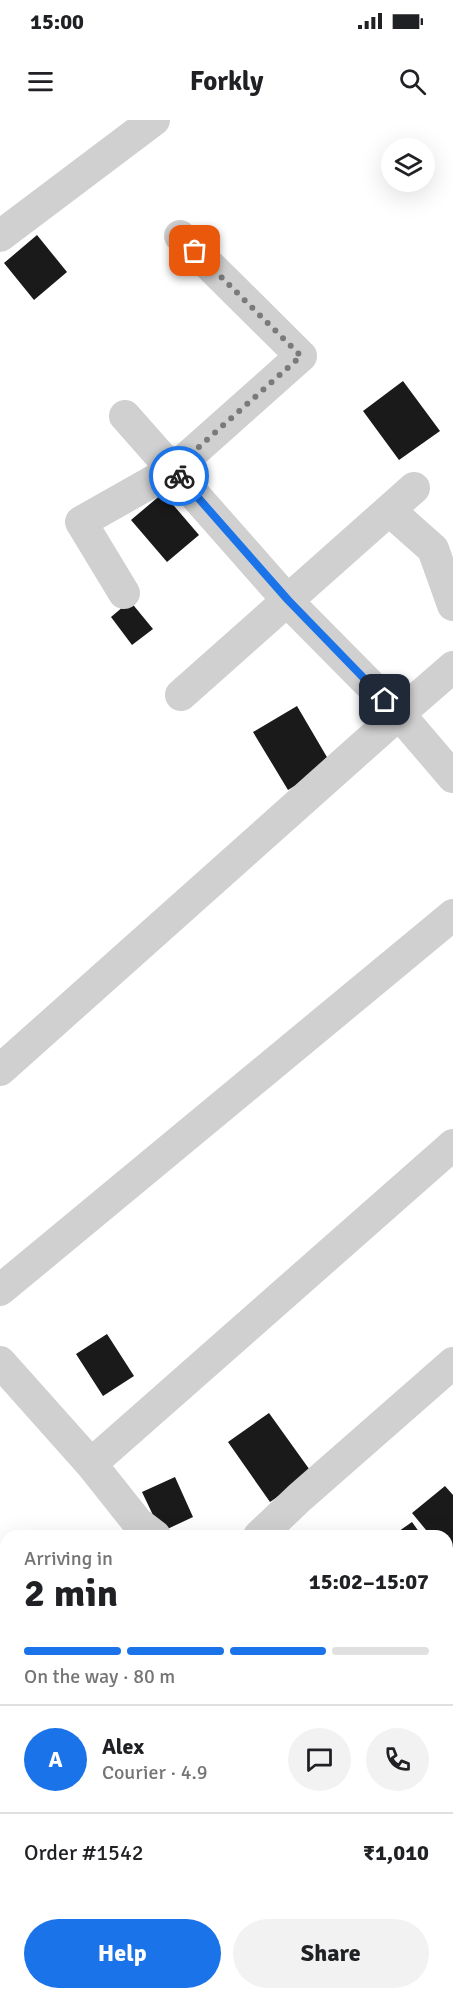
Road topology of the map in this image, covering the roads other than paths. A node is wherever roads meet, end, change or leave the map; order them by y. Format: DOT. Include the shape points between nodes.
graph roads {
  1 [pos="154,120"];
  2 [pos="0,236"];
  3 [pos="180,236"];
  4 [pos="125,416"];
  5 [pos="173,470"];
  6 [pos="414,488"];
  7 [pos="389,510"];
  8 [pos="124,593"];
  9 [pos="288,600"];
  10 [pos="453,605"];
  11 [pos="453,667"];
  12 [pos="181,695"];
  13 [pos="399,714"];
  14 [pos="453,777"];
  15 [pos="453,915"];
  16 [pos="0,1070"];
  17 [pos="453,1145"];
  18 [pos="5,1276"];
  19 [pos="0,1362"];
  20 [pos="453,1363"];
  21 [pos="91,1464"];
  22 [pos="147,1530"];
  23 [pos="265,1530"];
  1 -- 2 [label="street"];
  3 -- 5 [label="street" via="301,356"];
  4 -- 5 [label="street"];
  5 -- 8 [label="street" via="81,522"];
  5 -- 9 [label="street"];
  6 -- 7 [label="street"];
  7 -- 9 [label="street"];
  7 -- 10 [label="street" via="433,549"];
  9 -- 12 [label="street"];
  9 -- 13 [label="street"];
  11 -- 13 [label="street"];
  13 -- 14 [label="street"];
  13 -- 16 [label="street"];
  15 -- 18 [label="street"];
  17 -- 21 [label="street"];
  19 -- 21 [label="street"];
  20 -- 23 [label="street"];
  21 -- 22 [label="street"];
}
